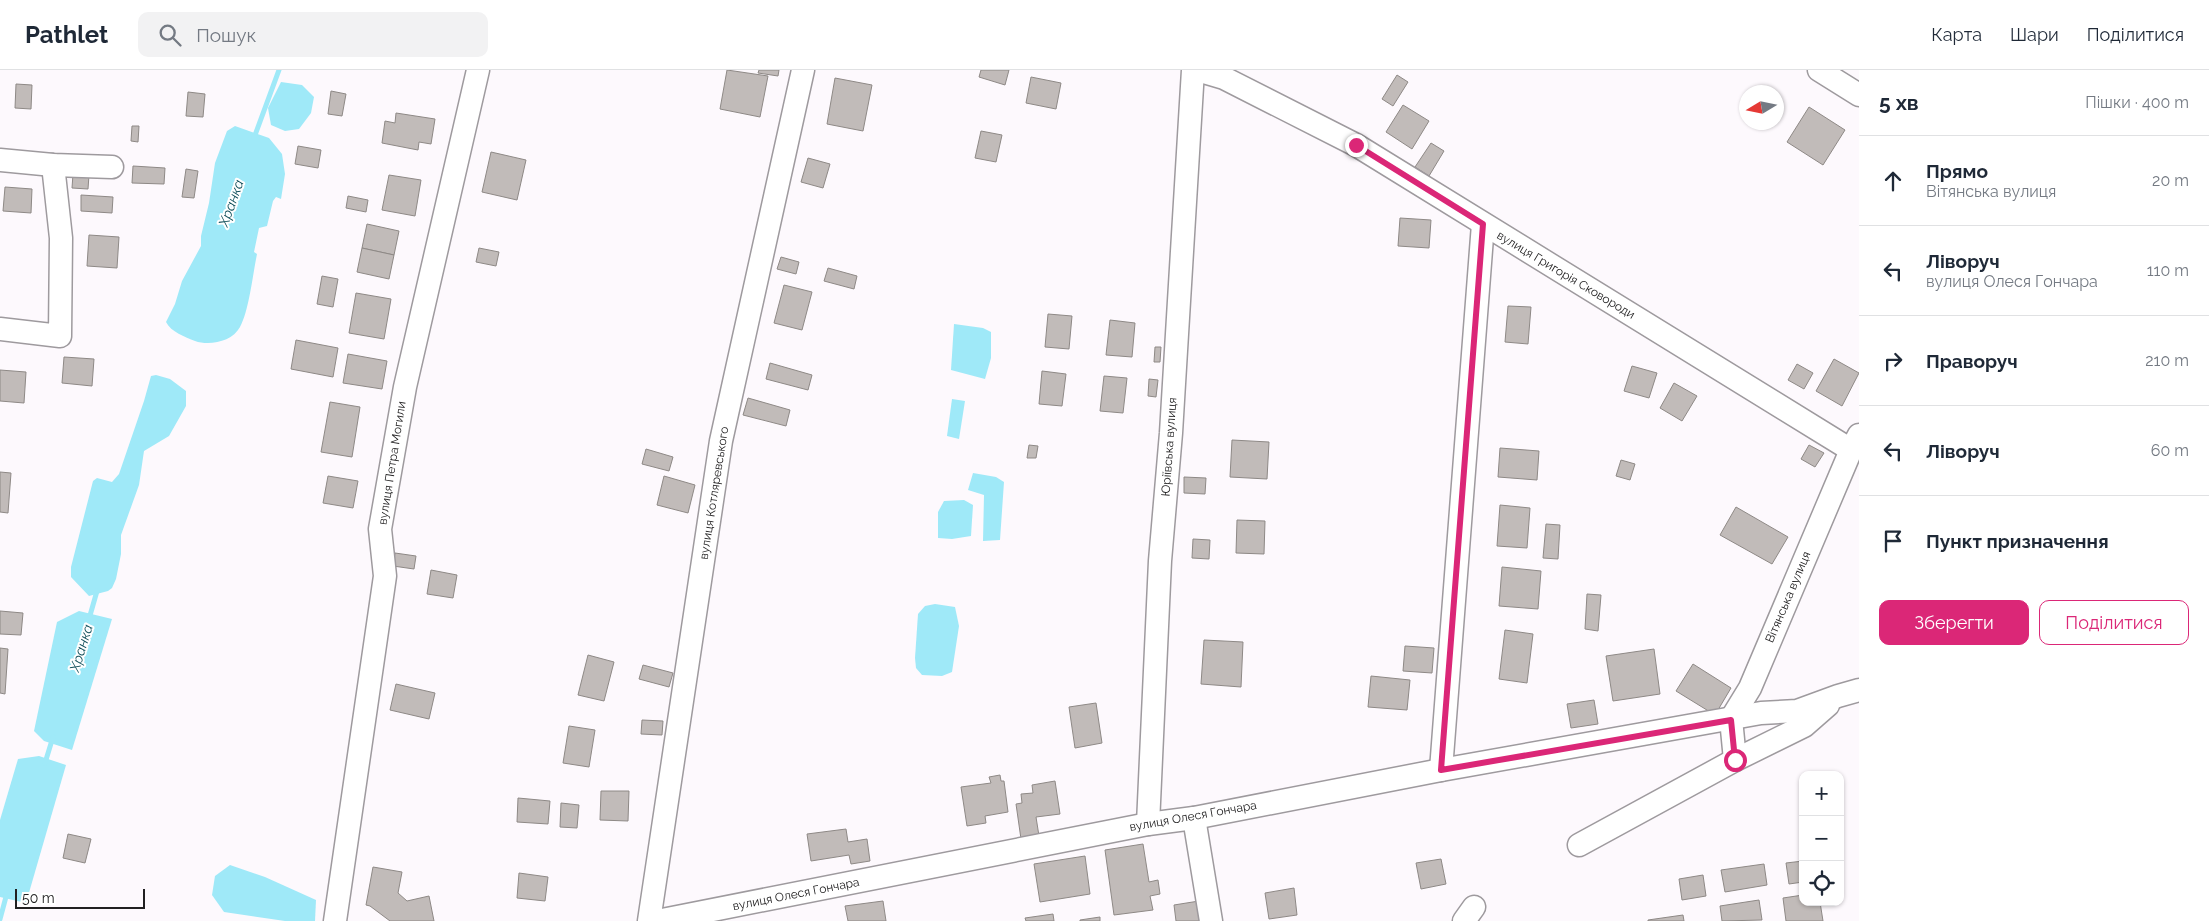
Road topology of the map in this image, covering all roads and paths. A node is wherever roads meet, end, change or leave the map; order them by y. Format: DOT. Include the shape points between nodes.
graph roads {
  1 [pos="478,70"];
  2 [pos="804,70"];
  3 [pos="1195,70"];
  4 [pos="1819,70"];
  5 [pos="1859,95"];
  6 [pos="0,160"];
  7 [pos="53,165"];
  8 [pos="112,167"];
  9 [pos="1483,224"];
  10 [pos="0,329"];
  11 [pos="1855,442"];
  12 [pos="1750,688"];
  13 [pos="1848,693"];
  14 [pos="1762,713"];
  15 [pos="1731,720"];
  16 [pos="1735,760"];
  17 [pos="1441,770"];
  18 [pos="1194,818"];
  19 [pos="1148,824"];
  20 [pos="1579,845"];
  21 [pos="335,921"];
  22 [pos="649,921"];
  23 [pos="657,921"];
  24 [pos="1212,921"];
  1 -- 21 [label="street, вулиця Петра Могили" via="404,387 380,529 385,576"];
  2 -- 22 [label="street, вулиця Котляревського" via="721,441"];
  3 -- 9 [label="street, вулиця Григорія Сковороди" via="1224,78 1356,145"];
  3 -- 19 [label="street, Юріївська вулиця" via="1160,561"];
  4 -- 5 [label="street"];
  6 -- 7 [label="street"];
  7 -- 8 [label="street"];
  7 -- 10 [label="street" via="61,238 60,336"];
  9 -- 11 [label="street, вулиця Григорія Сковороди"];
  9 -- 17 [label="street"];
  11 -- 12 [label="street, Вітянська вулиця"];
  12 -- 14 [label="street" via="1750,705"];
  12 -- 15 [label="street, Вітянська вулиця"];
  13 -- 14 [label="street, вулиця Олеся Гончара" via="1797,711"];
  13 -- 16 [label="street" via="1804,726"];
  14 -- 15 [label="street, вулиця Олеся Гончара"];
  15 -- 16 [label="street"];
  15 -- 17 [label="street, вулиця Олеся Гончара"];
  16 -- 20 [label="street"];
  17 -- 18 [label="street, вулиця Олеся Гончара"];
  18 -- 19 [label="street, вулиця Олеся Гончара"];
  18 -- 24 [label="street"];
  19 -- 23 [label="street, вулиця Олеся Гончара"];
}
